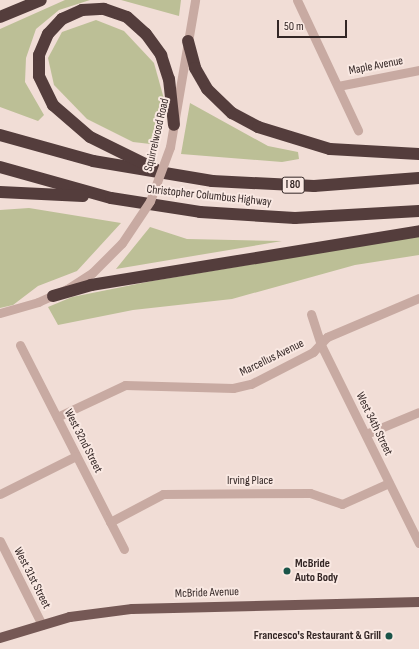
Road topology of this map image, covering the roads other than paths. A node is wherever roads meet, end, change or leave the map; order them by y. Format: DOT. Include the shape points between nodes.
graph roads {
  1 [pos="41,0"];
  2 [pos="195,0"];
  3 [pos="297,0"];
  4 [pos="0,17"];
  5 [pos="188,41"];
  6 [pos="419,70"];
  7 [pos="338,86"];
  8 [pos="174,125"];
  9 [pos="358,130"];
  10 [pos="0,135"];
  11 [pos="419,154"];
  12 [pos="0,167"];
  13 [pos="168,176"];
  14 [pos="419,178"];
  15 [pos="0,192"];
  16 [pos="112,198"];
  17 [pos="419,211"];
  18 [pos="419,231"];
  19 [pos="53,296"];
  20 [pos="419,298"];
  21 [pos="0,313"];
  22 [pos="311,314"];
  23 [pos="20,345"];
  24 [pos="321,345"];
  25 [pos="419,412"];
  26 [pos="57,417"];
  27 [pos="366,434"];
  28 [pos="76,456"];
  29 [pos="389,483"];
  30 [pos="0,494"];
  31 [pos="110,522"];
  32 [pos="416,530"];
  33 [pos="0,541"];
  34 [pos="419,543"];
  35 [pos="124,549"];
  36 [pos="419,602"];
  37 [pos="42,625"];
  38 [pos="0,638"];
  1 -- 4 [label="highway"];
  2 -- 5 [label="street, Squirrelwood Road"];
  3 -- 7 [label="street"];
  5 -- 8 [label="street, Squirrelwood Road"];
  5 -- 11 [label="highway" via="195,68 207,89 232,113 258,127 293,141 330,149"];
  6 -- 7 [label="street, Maple Avenue"];
  7 -- 9 [label="street"];
  8 -- 13 [label="highway" via="169,79 161,55 146,34 127,17 104,9 82,10 62,19 48,34 39,54 39,76 53,105 90,136"];
  8 -- 19 [label="street, Squirrelwood Road, bridge" via="170,147 150,201 122,243 92,273"];
  10 -- 13 [label="highway, Christopher Columbus Highway / I 80" via="66,155"];
  12 -- 16 [label="highway, Christopher Columbus Highway"];
  13 -- 14 [label="highway, Christopher Columbus Highway / I 80" via="280,185"];
  15 -- 16 [label="highway"];
  16 -- 17 [label="highway, Christopher Columbus Highway" via="200,212 263,217 334,217"];
  18 -- 19 [label="highway" via="91,284"];
  19 -- 21 [label="street, Squirrelwood Road"];
  20 -- 24 [label="street, Marcellus Avenue" via="327,337"];
  22 -- 24 [label="street, West 34th Street"];
  23 -- 26 [label="street, West 32nd Street"];
  24 -- 26 [label="street, Marcellus Avenue" via="313,352 242,387 125,385"];
  24 -- 27 [label="street, West 34th Street"];
  25 -- 27 [label="street"];
  26 -- 28 [label="street, West 32nd Street"];
  27 -- 29 [label="street, West 34th Street"];
  28 -- 30 [label="street"];
  28 -- 31 [label="street, West 32nd Street"];
  29 -- 31 [label="street, Irving Place" via="342,504 310,493 163,494"];
  29 -- 32 [label="street, West 34th Street"];
  31 -- 35 [label="street, West 32nd Street"];
  32 -- 34 [label="street, West 34th Street"];
  33 -- 37 [label="street, West 31st Street"];
  36 -- 37 [label="main road, McBride Avenue" via="132,609 91,613"];
  37 -- 38 [label="main road, McBride Avenue"];
}
